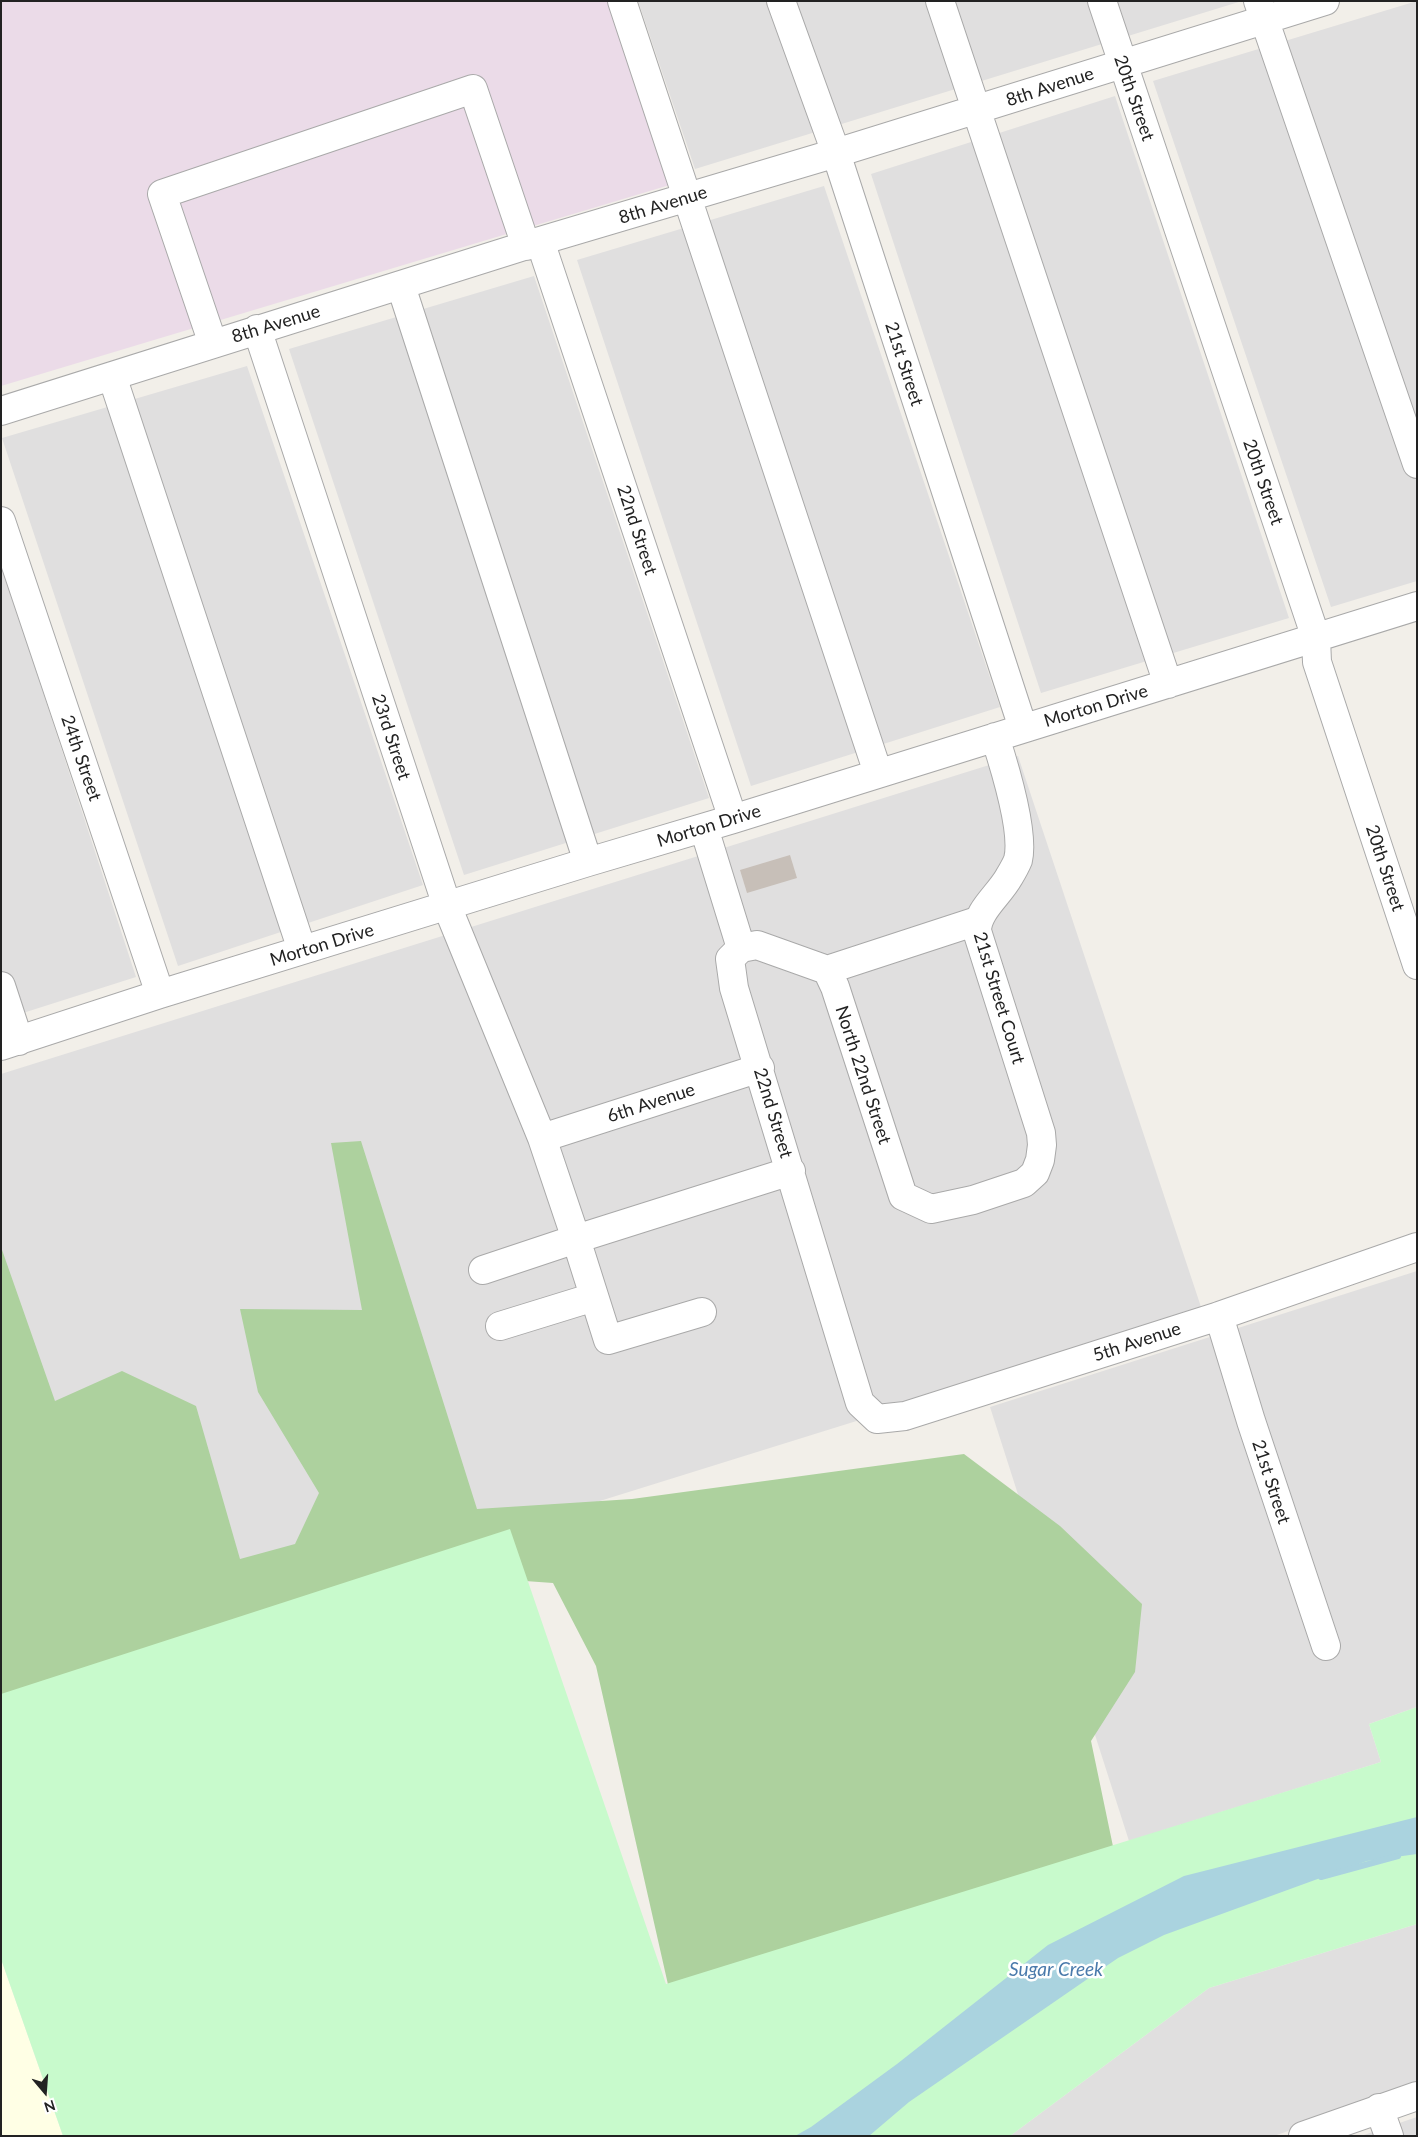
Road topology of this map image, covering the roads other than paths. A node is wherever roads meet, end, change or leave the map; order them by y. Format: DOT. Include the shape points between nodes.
graph roads {
  1 [pos="622,1"];
  2 [pos="781,1"];
  3 [pos="940,1"];
  4 [pos="1102,1"];
  5 [pos="1325,1"];
  6 [pos="1262,11"];
  7 [pos="1122,63"];
  8 [pos="977,110"];
  9 [pos="836,153"];
  10 [pos="687,197"];
  11 [pos="533,244"];
  12 [pos="401,286"];
  13 [pos="257,329"];
  14 [pos="213,344"];
  15 [pos="112,376"];
  16 [pos="1,411"];
  17 [pos="1417,464"];
  18 [pos="1,522"];
  19 [pos="1417,606"];
  20 [pos="1316,638"];
  21 [pos="1168,684"];
  22 [pos="1023,728"];
  23 [pos="995,737"];
  24 [pos="878,773"];
  25 [pos="733,819"];
  26 [pos="704,828"];
  27 [pos="588,862"];
  28 [pos="447,906"];
  29 [pos="977,921"];
  30 [pos="741,948"];
  31 [pos="302,950"];
  32 [pos="1417,965"];
  33 [pos="827,970"];
  34 [pos="1,986"];
  35 [pos="160,994"];
  36 [pos="10,1044"];
  37 [pos="760,1068"];
  38 [pos="542,1138"];
  39 [pos="791,1171"];
  40 [pos="973,1200"];
  41 [pos="576,1239"];
  42 [pos="1417,1247"];
  43 [pos="484,1270"];
  44 [pos="594,1297"];
  45 [pos="702,1312"];
  46 [pos="1219,1316"];
  47 [pos="500,1326"];
  48 [pos="860,1403"];
  49 [pos="1326,1646"];
  50 [pos="1417,2096"];
  51 [pos="1379,2108"];
  52 [pos="1303,2136"];
  53 [pos="1389,2136"];
  1 -- 10 [label="street"];
  2 -- 9 [label="street, 21st Street"];
  3 -- 8 [label="street"];
  4 -- 7 [label="street, 20th Street"];
  5 -- 6 [label="street, 8th Avenue"];
  6 -- 7 [label="street, 8th Avenue"];
  6 -- 17 [label="street"];
  7 -- 8 [label="street, 8th Avenue"];
  7 -- 20 [label="street, 20th Street"];
  8 -- 9 [label="street, 8th Avenue"];
  8 -- 21 [label="street"];
  9 -- 10 [label="street, 8th Avenue"];
  9 -- 22 [label="street, 21st Street"];
  10 -- 11 [label="street, 8th Avenue"];
  10 -- 24 [label="street"];
  11 -- 12 [label="street, 8th Avenue"];
  11 -- 14 [label="street, 22nd Street" via="473,88 162,194"];
  11 -- 25 [label="street, 22nd Street"];
  12 -- 13 [label="street, 8th Avenue"];
  12 -- 27 [label="street"];
  13 -- 14 [label="street, 8th Avenue"];
  13 -- 28 [label="street, 23rd Street"];
  14 -- 15 [label="street, 8th Avenue"];
  15 -- 16 [label="street, 8th Avenue"];
  15 -- 31 [label="street"];
  18 -- 35 [label="street, 24th Street"];
  19 -- 20 [label="street, Morton Drive"];
  20 -- 21 [label="street, Morton Drive"];
  20 -- 32 [label="street, 20th Street" via="1318,662"];
  21 -- 22 [label="street, Morton Drive"];
  22 -- 23 [label="street, Morton Drive"];
  23 -- 24 [label="street, Morton Drive"];
  23 -- 29 [label="street, 21st Street Court" via="1016,820 1018,860 997,897"];
  24 -- 25 [label="street, Morton Drive"];
  25 -- 26 [label="street, Morton Drive"];
  26 -- 27 [label="street, Morton Drive"];
  26 -- 30 [label="street"];
  27 -- 28 [label="street, Morton Drive"];
  28 -- 31 [label="street, Morton Drive"];
  28 -- 38 [label="street, 23rd Street"];
  29 -- 33 [label="street"];
  29 -- 40 [label="street, 21st Street Court" via="977,931 1041,1132 1042,1146 1035,1173 1024,1183"];
  30 -- 33 [label="street" via="757,945"];
  30 -- 37 [label="street, 22nd Street" via="730,959 731,972"];
  31 -- 35 [label="street, Morton Drive"];
  33 -- 40 [label="street, North 22nd Street" via="903,1196 931,1209"];
  34 -- 36 [label="street"];
  35 -- 36 [label="street, Morton Drive"];
  37 -- 38 [label="street, 6th Avenue"];
  37 -- 39 [label="street, 22nd Street"];
  38 -- 41 [label="street, 23rd Street"];
  39 -- 41 [label="street"];
  39 -- 48 [label="street, 22nd Street"];
  41 -- 43 [label="street"];
  41 -- 44 [label="street, 23rd Street"];
  42 -- 46 [label="street, 5th Avenue"];
  44 -- 45 [label="street, 23rd Street" via="608,1340"];
  44 -- 47 [label="street"];
  46 -- 48 [label="street, 5th Avenue" via="905,1416 877,1419"];
  46 -- 49 [label="street, 21st Street" via="1250,1421"];
  50 -- 51 [label="street"];
  51 -- 52 [label="street"];
  51 -- 53 [label="street"];
}
